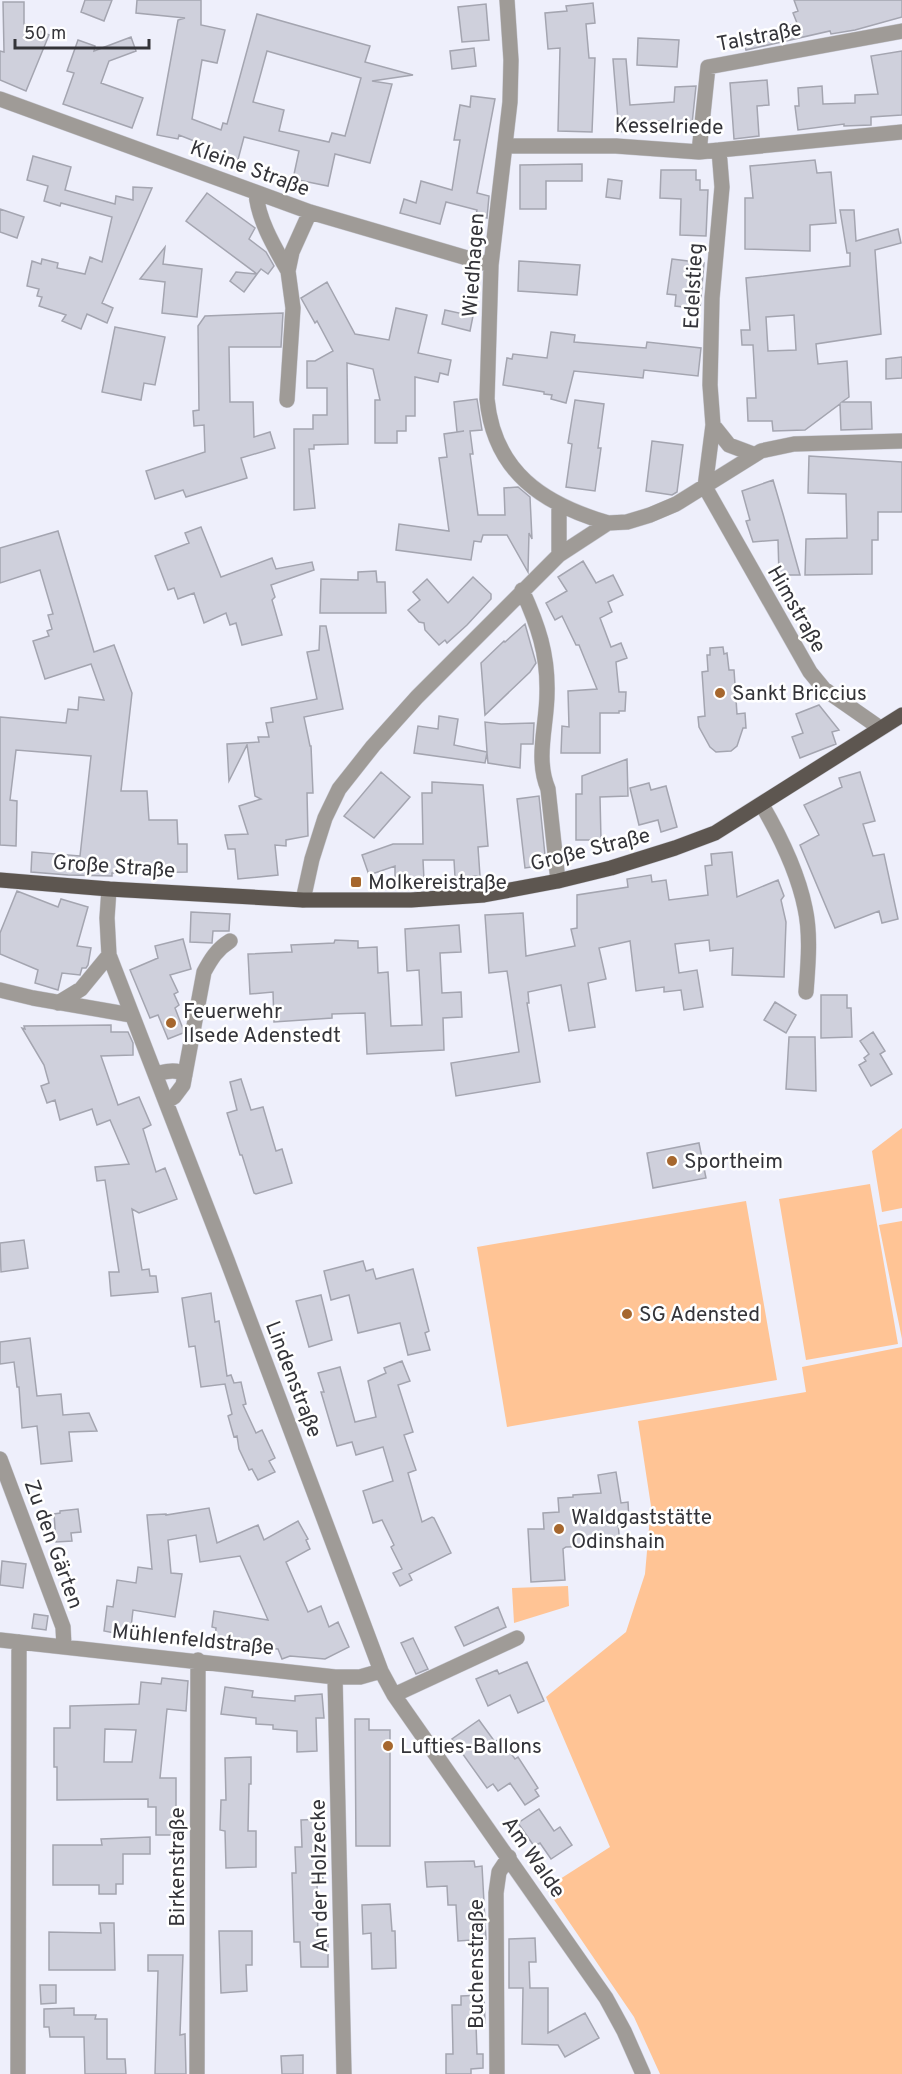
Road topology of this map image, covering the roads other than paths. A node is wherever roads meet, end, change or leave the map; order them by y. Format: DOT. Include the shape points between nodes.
graph roads {
  1 [pos="507,0"];
  2 [pos="902,31"];
  3 [pos="0,99"];
  4 [pos="902,132"];
  5 [pos="506,146"];
  6 [pos="719,150"];
  7 [pos="699,152"];
  8 [pos="256,193"];
  9 [pos="310,212"];
  10 [pos="490,265"];
  11 [pos="288,271"];
  12 [pos="287,400"];
  13 [pos="713,425"];
  14 [pos="902,441"];
  15 [pos="753,454"];
  16 [pos="705,487"];
  17 [pos="559,505"];
  18 [pos="608,523"];
  19 [pos="559,555"];
  20 [pos="522,590"];
  21 [pos="902,715"];
  22 [pos="880,728"];
  23 [pos="762,805"];
  24 [pos="0,880"];
  25 [pos="558,880"];
  26 [pos="109,889"];
  27 [pos="303,900"];
  28 [pos="230,941"];
  29 [pos="109,954"];
  30 [pos="0,990"];
  31 [pos="806,992"];
  32 [pos="58,1003"];
  33 [pos="131,1015"];
  34 [pos="155,1074"];
  35 [pos="185,1075"];
  36 [pos="166,1102"];
  37 [pos="0,1459"];
  38 [pos="517,1638"];
  39 [pos="0,1640"];
  40 [pos="20,1642"];
  41 [pos="64,1646"];
  42 [pos="198,1660"];
  43 [pos="381,1671"];
  44 [pos="335,1677"];
  45 [pos="394,1695"];
  46 [pos="509,1857"];
  47 [pos="18,2074"];
  48 [pos="197,2074"];
  49 [pos="344,2074"];
  50 [pos="497,2074"];
  51 [pos="643,2074"];
  1 -- 5 [label="street, Wiedhagen" via="511,60"];
  2 -- 7 [label="street, Talstraße" via="708,67"];
  3 -- 8 [label="street, Kleine Straße"];
  4 -- 6 [label="street, Kesselriede"];
  5 -- 7 [label="street, Kesselriede" via="616,146"];
  5 -- 10 [label="street, Wiedhagen"];
  6 -- 7 [label="street, Kesselriede"];
  6 -- 13 [label="street, Edelstieg" via="722,187 712,298"];
  8 -- 9 [label="street, Kleine Straße"];
  8 -- 11 [label="street" via="261,214"];
  9 -- 10 [label="street, Kleine Straße"];
  9 -- 11 [label="street"];
  10 -- 17 [label="street, Wiedhagen" via="489,419 509,463 528,484"];
  11 -- 12 [label="street" via="293,308"];
  13 -- 15 [label="street" via="729,446"];
  13 -- 16 [label="street, Edelstieg"];
  14 -- 15 [label="street" via="794,444"];
  15 -- 16 [label="street"];
  16 -- 18 [label="street" via="650,515"];
  16 -- 22 [label="street, Himstraße" via="810,672 824,688"];
  17 -- 18 [label="street, Wiedhagen"];
  17 -- 19 [label="street"];
  18 -- 19 [label="street"];
  19 -- 20 [label="street"];
  20 -- 25 [label="street" via="543,641 547,674 541,763 548,789"];
  20 -- 27 [label="street" via="417,697 339,789 325,818"];
  21 -- 22 [label="main road, Große Straße"];
  22 -- 23 [label="main road, Große Straße"];
  23 -- 25 [label="main road, Große Straße" via="695,841"];
  23 -- 31 [label="street" via="779,833 805,908 809,943"];
  24 -- 26 [label="main road, Große Straße"];
  25 -- 27 [label="main road, Große Straße" via="459,897"];
  26 -- 27 [label="main road, Große Straße"];
  26 -- 29 [label="street, Lindenstraße"];
  28 -- 35 [label="street" via="220,947 204,972"];
  29 -- 32 [label="street" via="81,989"];
  29 -- 33 [label="street, Lindenstraße"];
  30 -- 32 [label="street"];
  32 -- 33 [label="street"];
  33 -- 34 [label="street, Lindenstraße"];
  34 -- 35 [label="street" via="172,1071"];
  34 -- 36 [label="street, Lindenstraße"];
  35 -- 36 [label="street" via="180,1091"];
  36 -- 43 [label="street, Lindenstraße"];
  37 -- 41 [label="street, Zu den Gärten" via="63,1627"];
  38 -- 45 [label="street"];
  39 -- 40 [label="street, Mühlenfeldstraße"];
  40 -- 41 [label="street, Mühlenfeldstraße"];
  40 -- 47 [label="street"];
  41 -- 42 [label="street, Mühlenfeldstraße"];
  42 -- 44 [label="street, Mühlenfeldstraße"];
  42 -- 48 [label="street, Birkenstraße"];
  43 -- 44 [label="street, Mühlenfeldstraße" via="360,1677"];
  43 -- 45 [label="street, Am Walde"];
  44 -- 49 [label="street, An der Holzecke"];
  45 -- 46 [label="street, Am Walde"];
  46 -- 50 [label="street, Buchenstraße" via="499,1872 496,1893"];
  46 -- 51 [label="street, Am Walde" via="606,1998"];
}
